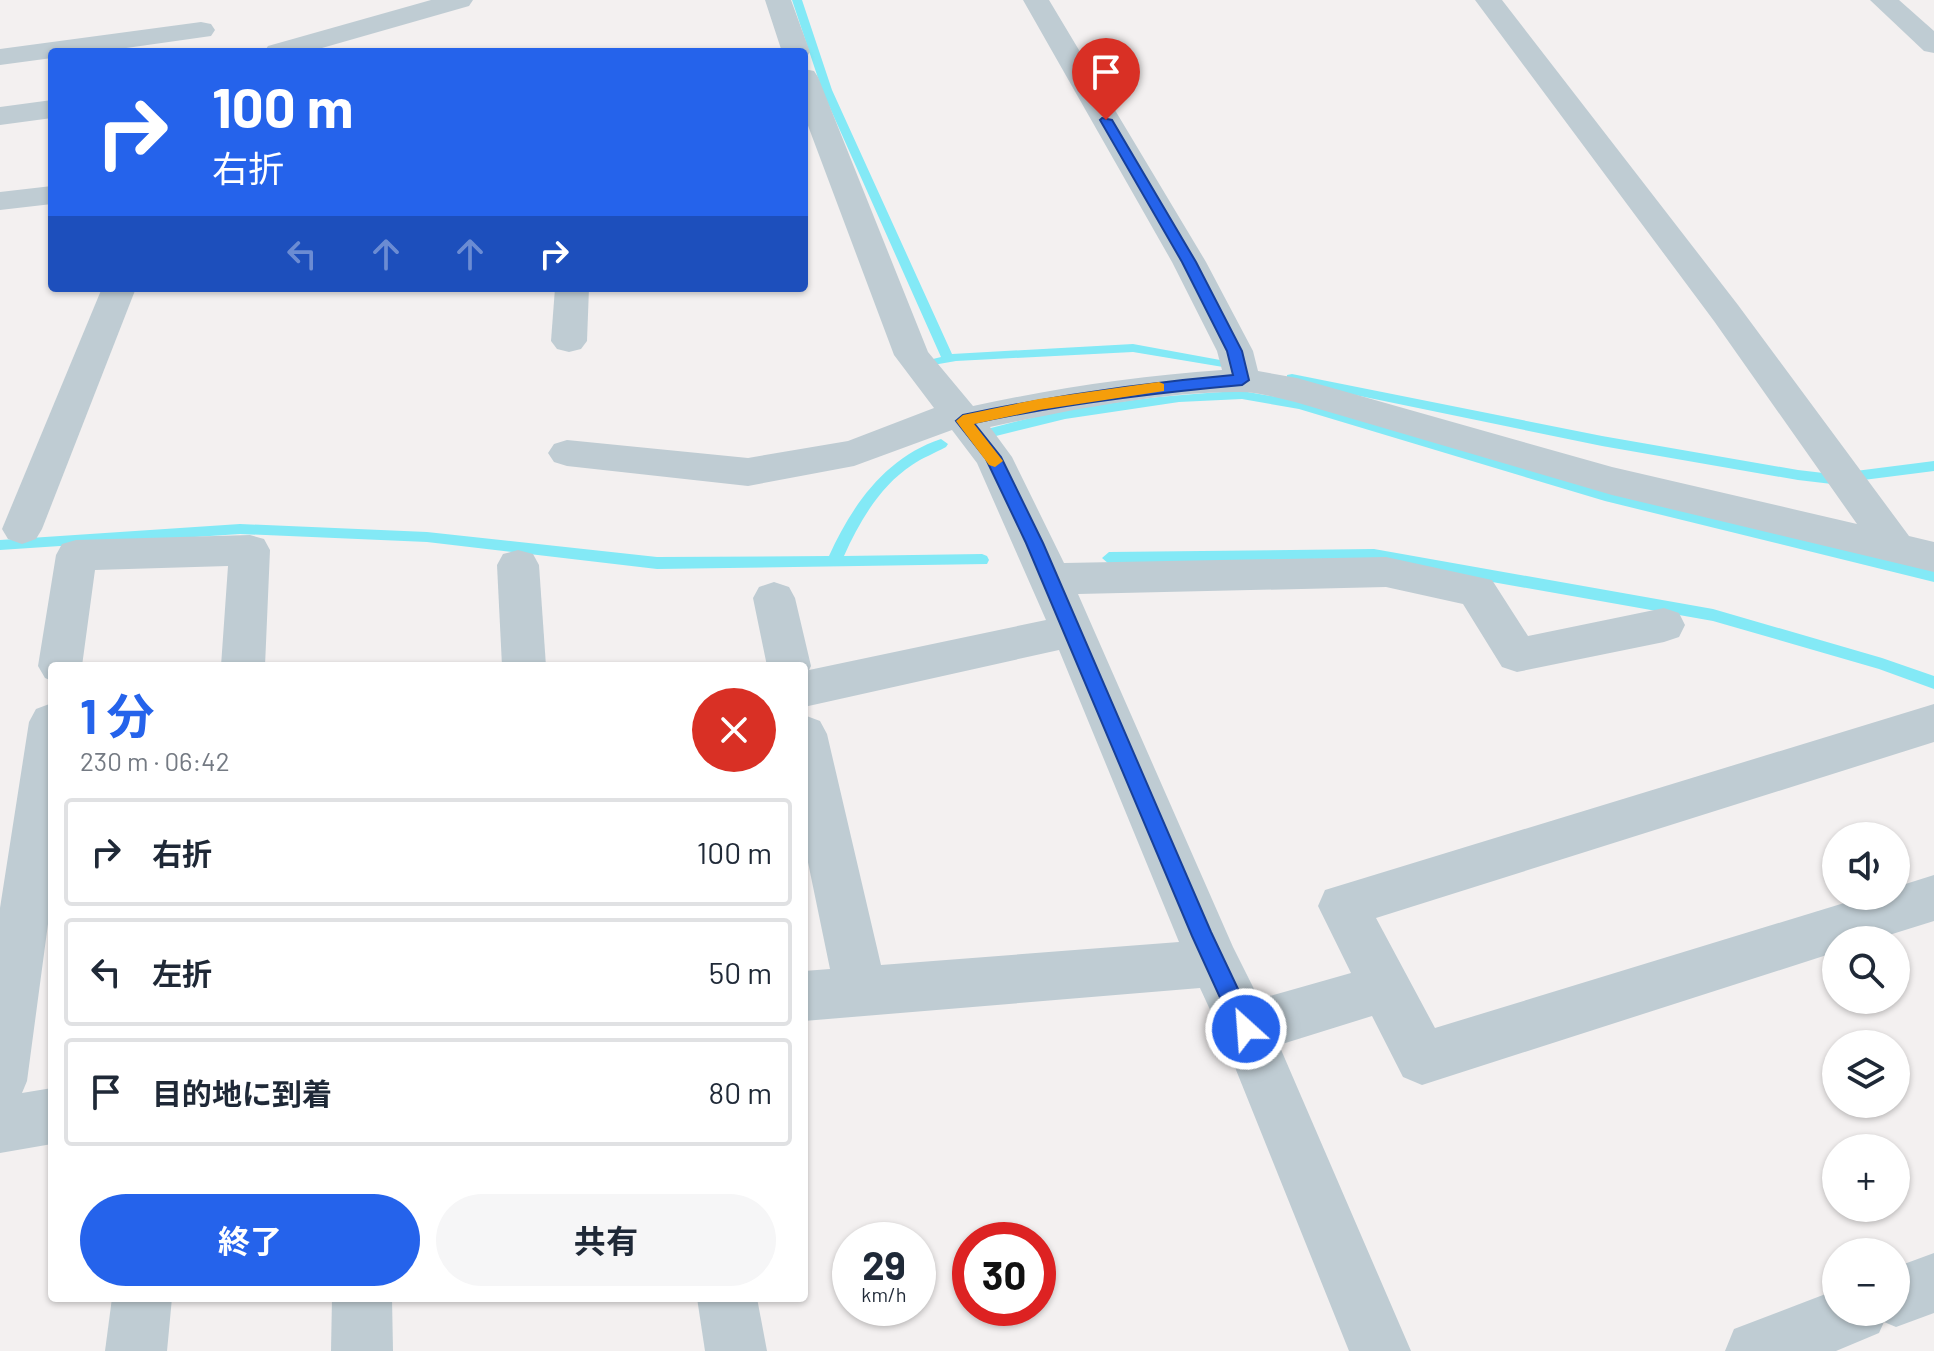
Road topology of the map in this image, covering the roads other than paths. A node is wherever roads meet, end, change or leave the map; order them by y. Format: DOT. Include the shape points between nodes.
graph roads {
  1 [pos="208,0"];
  2 [pos="460,0"];
  3 [pos="778,0"];
  4 [pos="1036,0"];
  5 [pos="1488,0"];
  6 [pos="1883,0"];
  7 [pos="1928,34"];
  8 [pos="198,41"];
  9 [pos="111,48"];
  10 [pos="292,48"];
  11 [pos="795,48"];
  12 [pos="48,53"];
  13 [pos="0,57"];
  14 [pos="808,95"];
  15 [pos="48,110"];
  16 [pos="0,116"];
  17 [pos="48,195"];
  18 [pos="0,201"];
  19 [pos="117,292"];
  20 [pos="572,292"];
  21 [pos="569,341"];
  22 [pos="1240,372"];
  23 [pos="960,417"];
  24 [pos="567,453"];
  25 [pos="22,529"];
  26 [pos="1915,552"];
  27 [pos="518,565"];
  28 [pos="1050,579"];
  29 [pos="774,598"];
  30 [pos="1664,625"];
  31 [pos="1072,631"];
  32 [pos="61,662"];
  33 [pos="243,662"];
  34 [pos="524,662"];
  35 [pos="788,662"];
  36 [pos="808,688"];
  37 [pos="1934,723"];
  38 [pos="48,750"];
  39 [pos="808,752"];
  40 [pos="1934,898"];
  41 [pos="1214,963"];
  42 [pos="1386,987"];
  43 [pos="861,991"];
  44 [pos="808,996"];
  45 [pos="1246,1029"];
  46 [pos="0,1081"];
  47 [pos="48,1117"];
  48 [pos="0,1125"];
  49 [pos="1934,1283"];
  50 [pos="1910,1292"];
  51 [pos="142,1302"];
  52 [pos="362,1302"];
  53 [pos="728,1302"];
  54 [pos="1822,1326"];
  55 [pos="136,1351"];
  56 [pos="362,1351"];
  57 [pos="736,1351"];
  58 [pos="1380,1351"];
  59 [pos="1756,1351"];
  1 -- 8 [label="street"];
  2 -- 10 [label="street"];
  3 -- 11 [label="street"];
  4 -- 22 [label="street" via="1189,262"];
  5 -- 26 [label="street" via="1848,477"];
  6 -- 7 [label="street"];
  8 -- 9 [label="street"];
  12 -- 13 [label="street"];
  14 -- 23 [label="street" via="912,355"];
  15 -- 16 [label="street"];
  17 -- 18 [label="street"];
  19 -- 25 [label="street"];
  20 -- 21 [label="street"];
  22 -- 23 [label="street"];
  22 -- 26 [label="street" via="1612,481"];
  23 -- 24 [label="street" via="854,453 748,472"];
  23 -- 28 [label="street" via="993,457"];
  27 -- 34 [label="street"];
  28 -- 30 [label="street" via="1386,572 1477,591 1517,655"];
  28 -- 31 [label="street"];
  29 -- 35 [label="street"];
  31 -- 36 [label="street"];
  31 -- 41 [label="street"];
  32 -- 33 [label="street" via="76,555 250,550"];
  37 -- 42 [label="street" via="1343,906"];
  38 -- 46 [label="street"];
  39 -- 43 [label="street"];
  40 -- 42 [label="street" via="1422,1058"];
  41 -- 43 [label="street"];
  41 -- 45 [label="street"];
  42 -- 45 [label="street"];
  43 -- 44 [label="street"];
  45 -- 58 [label="street"];
  47 -- 48 [label="street"];
  49 -- 50 [label="street"];
  51 -- 55 [label="street"];
  52 -- 56 [label="street"];
  53 -- 57 [label="street"];
  54 -- 59 [label="street"];
}
